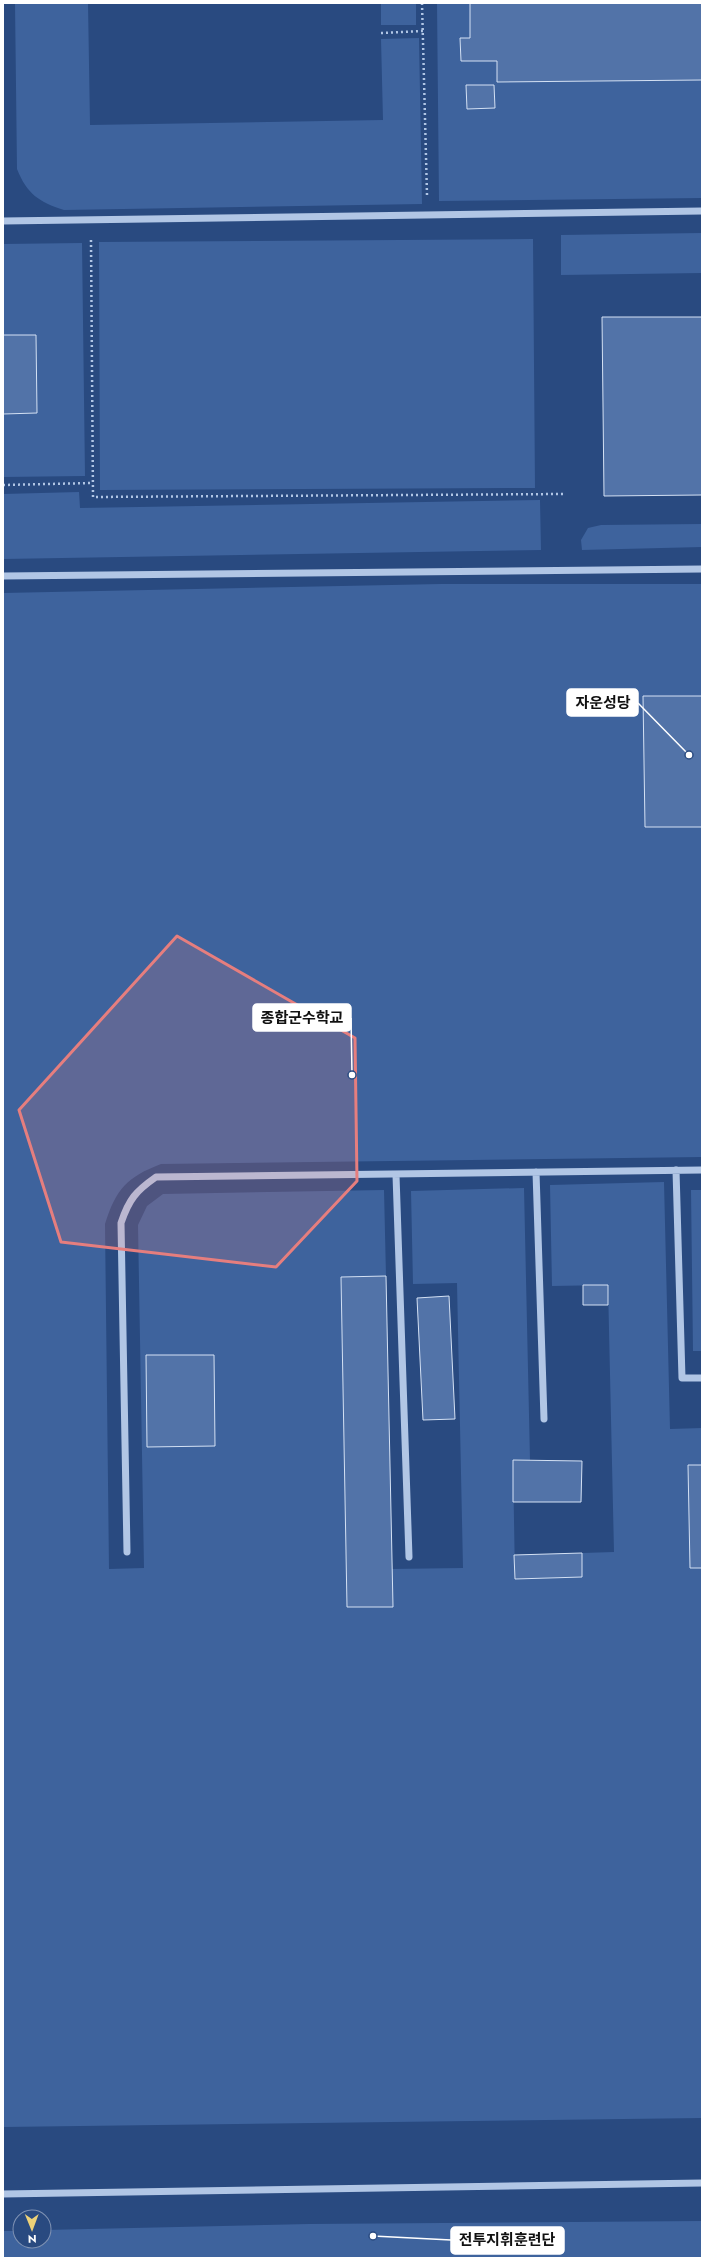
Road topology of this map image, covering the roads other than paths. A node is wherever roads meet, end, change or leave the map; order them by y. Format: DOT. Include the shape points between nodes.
graph roads {
  1 [pos="702,211"];
  2 [pos="3,221"];
  3 [pos="702,569"];
  4 [pos="3,576"];
  5 [pos="676,1170"];
  6 [pos="702,1170"];
  7 [pos="536,1172"];
  8 [pos="396,1175"];
  9 [pos="702,1378"];
  10 [pos="544,1419"];
  11 [pos="127,1552"];
  12 [pos="409,1557"];
  13 [pos="702,2183"];
  14 [pos="3,2194"];
  1 -- 2 [label="street"];
  3 -- 4 [label="street"];
  5 -- 6 [label="street"];
  5 -- 7 [label="street"];
  5 -- 9 [label="street" via="682,1378"];
  7 -- 8 [label="street"];
  7 -- 10 [label="street"];
  8 -- 11 [label="street" via="156,1177 139,1189 128,1204 121,1223"];
  8 -- 12 [label="street"];
  13 -- 14 [label="street"];
}
